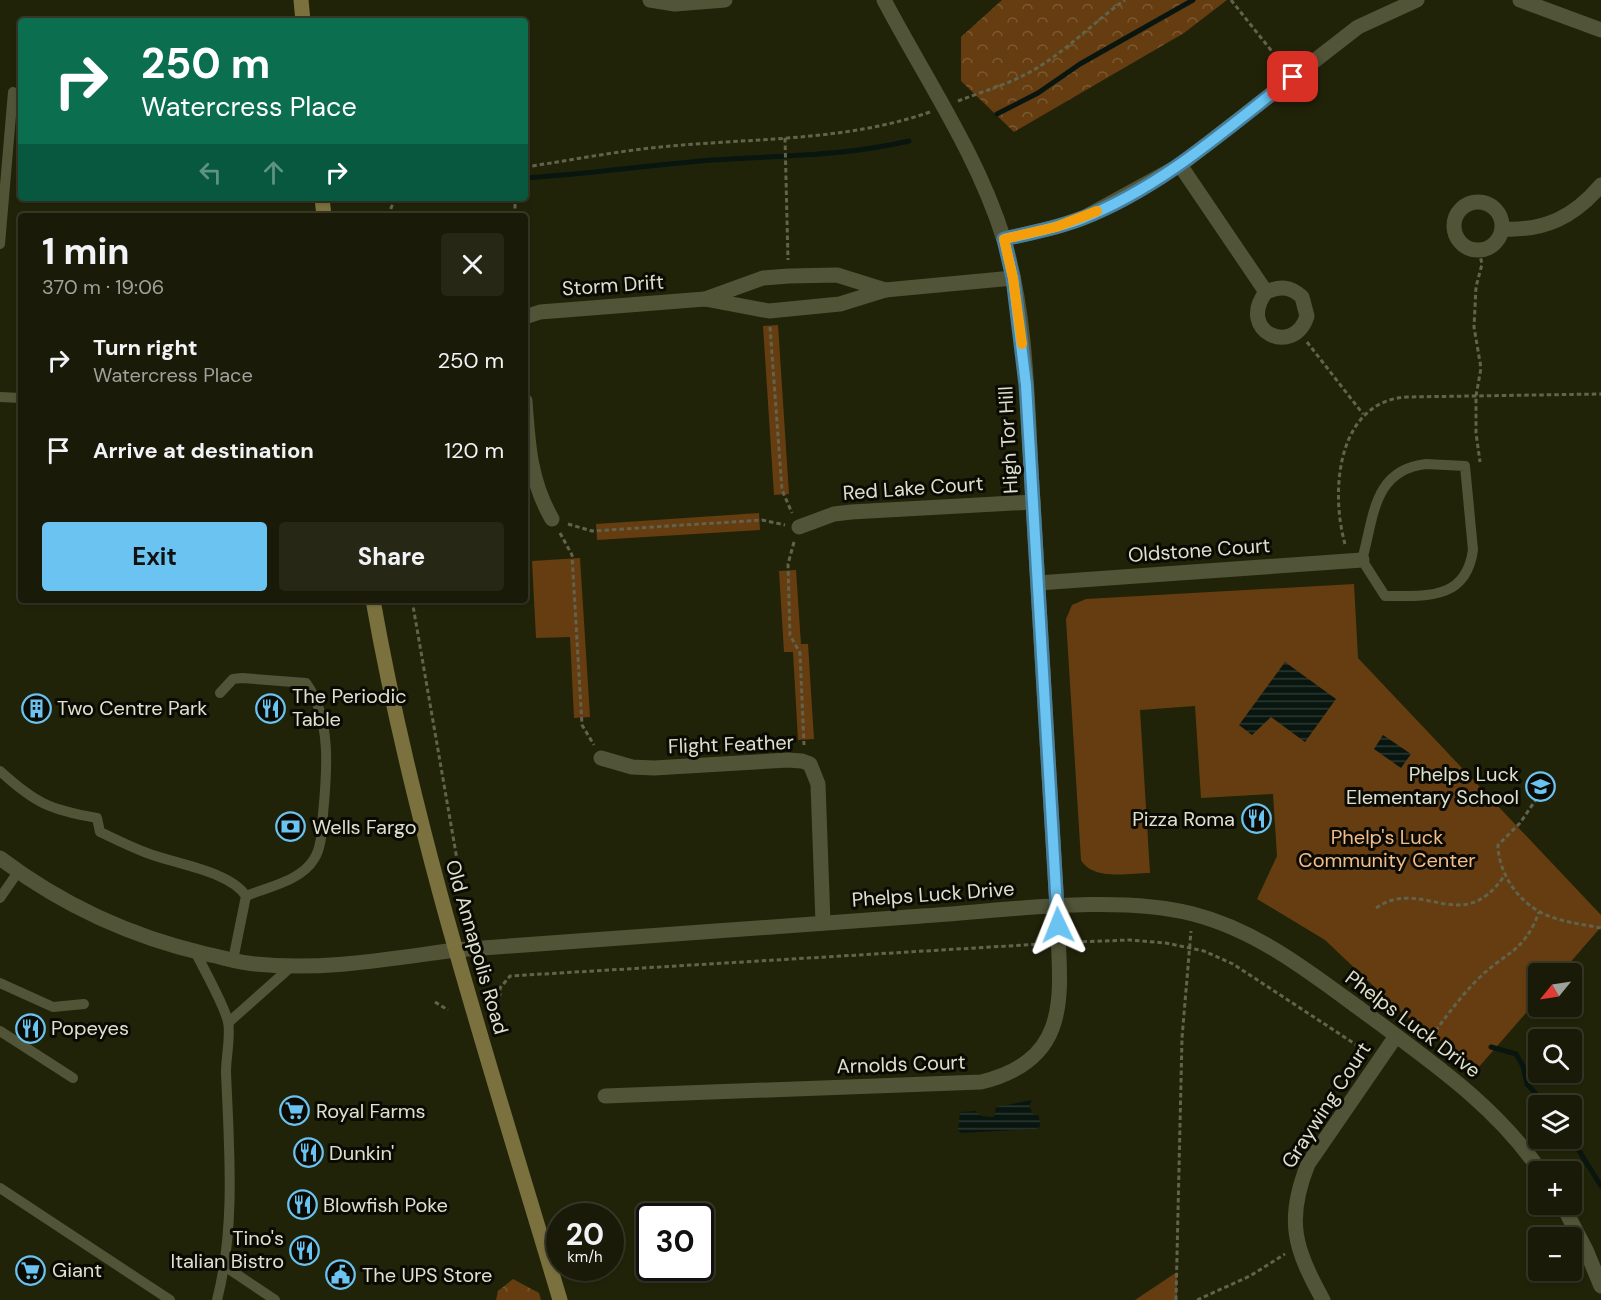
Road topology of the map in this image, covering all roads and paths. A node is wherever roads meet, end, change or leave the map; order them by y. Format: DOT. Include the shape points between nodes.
graph roads {
  1 [pos="301,0"];
  2 [pos="650,0"];
  3 [pos="725,0"];
  4 [pos="884,0"];
  5 [pos="1125,0"];
  6 [pos="1231,0"];
  7 [pos="1417,0"];
  8 [pos="1520,0"];
  9 [pos="303,18"];
  10 [pos="1601,30"];
  11 [pos="1293,77"];
  12 [pos="13,92"];
  13 [pos="942,107"];
  14 [pos="785,138"];
  15 [pos="1180,165"];
  16 [pos="528,167"];
  17 [pos="1601,185"];
  18 [pos="1503,229"];
  19 [pos="1004,239"];
  20 [pos="0,244"];
  21 [pos="1479,251"];
  22 [pos="789,276"];
  23 [pos="1013,278"];
  24 [pos="885,290"];
  25 [pos="1266,292"];
  26 [pos="705,299"];
  27 [pos="769,310"];
  28 [pos="528,316"];
  29 [pos="1299,330"];
  30 [pos="1601,394"];
  31 [pos="1476,396"];
  32 [pos="0,397"];
  33 [pos="18,398"];
  34 [pos="1363,414"];
  35 [pos="528,443"];
  36 [pos="1480,465"];
  37 [pos="1032,502"];
  38 [pos="552,519"];
  39 [pos="799,527"];
  40 [pos="1362,560"];
  41 [pos="1038,583"];
  42 [pos="374,603"];
  43 [pos="413,603"];
  44 [pos="220,693"];
  45 [pos="601,758"];
  46 [pos="802,760"];
  47 [pos="0,771"];
  48 [pos="1537,798"];
  49 [pos="0,858"];
  50 [pos="18,872"];
  51 [pos="1505,875"];
  52 [pos="464,885"];
  53 [pos="246,896"];
  54 [pos="0,898"];
  55 [pos="1058,907"];
  56 [pos="1376,908"];
  57 [pos="1539,912"];
  58 [pos="1192,914"];
  59 [pos="823,923"];
  60 [pos="1601,928"];
  61 [pos="1075,942"];
  62 [pos="1041,944"];
  63 [pos="1189,948"];
  64 [pos="455,950"];
  65 [pos="195,951"];
  66 [pos="233,960"];
  67 [pos="292,966"];
  68 [pos="0,983"];
  69 [pos="490,998"];
  70 [pos="435,1002"];
  71 [pos="84,1004"];
  72 [pos="448,1010"];
  73 [pos="229,1022"];
  74 [pos="0,1030"];
  75 [pos="1396,1036"];
  76 [pos="1431,1037"];
  77 [pos="1358,1047"];
  78 [pos="73,1078"];
  79 [pos="606,1096"];
  80 [pos="1533,1161"];
  81 [pos="0,1188"];
  82 [pos="1568,1215"];
  83 [pos="1297,1246"];
  84 [pos="226,1267"];
  85 [pos="1601,1286"];
  86 [pos="170,1300"];
  87 [pos="217,1300"];
  88 [pos="275,1300"];
  89 [pos="560,1300"];
  90 [pos="1176,1300"];
  91 [pos="1197,1300"];
  92 [pos="1323,1300"];
  1 -- 9 [label="main road"];
  2 -- 3 [label="street" via="675,4"];
  4 -- 13 [label="street, High Tor Hill"];
  5 -- 13 [label="path" via="1028,74"];
  6 -- 11 [label="path"];
  7 -- 11 [label="street" via="1358,27"];
  8 -- 10 [label="street"];
  11 -- 15 [label="street"];
  12 -- 20 [label="lane"];
  13 -- 14 [label="path" via="861,130"];
  13 -- 19 [label="street, High Tor Hill"];
  14 -- 16 [label="path" via="667,146"];
  14 -- 22 [label="path"];
  15 -- 19 [label="street" via="1085,217"];
  15 -- 25 [label="street"];
  17 -- 18 [label="street" via="1586,203 1548,224 1528,230"];
  18 -- 21 [label="street" via="1499,240"];
  18 -- 21 [label="street" via="1501,216 1488,204 1465,205 1454,221 1455,234 1461,243"];
  19 -- 23 [label="street, High Tor Hill"];
  21 -- 31 [label="path" via="1482,264 1476,286 1474,327 1481,368"];
  22 -- 24 [label="street, Storm Drift" via="837,275"];
  22 -- 26 [label="street, Storm Drift" via="763,278"];
  23 -- 24 [label="street, Storm Drift"];
  23 -- 37 [label="street, High Tor Hill" via="1026,385"];
  24 -- 27 [label="street, Storm Drift" via="840,304"];
  25 -- 29 [label="street" via="1288,288 1302,297 1307,316"];
  25 -- 29 [label="street" via="1257,314 1266,331 1286,337"];
  26 -- 27 [label="street, Storm Drift"];
  26 -- 28 [label="street, Storm Drift"];
  27 -- 39 [label="path" via="782,490"];
  29 -- 34 [label="path"];
  30 -- 31 [label="path"];
  31 -- 34 [label="path" via="1391,398"];
  31 -- 36 [label="path"];
  32 -- 33 [label="lane"];
  34 -- 40 [label="path" via="1340,459 1339,476 1345,544"];
  35 -- 38 [label="street" via="534,481"];
  37 -- 39 [label="street, Red Lake Court" via="850,512"];
  37 -- 41 [label="street, High Tor Hill"];
  38 -- 39 [label="path" via="592,531 762,520"];
  38 -- 45 [label="path" via="572,555 582,725"];
  39 -- 46 [label="path" via="788,564 790,635 800,653 805,738"];
  40 -- 40 [label="lane" via="1385,596 1443,593 1464,577 1473,550 1465,466 1426,464 1409,466 1393,474 1379,498"];
  40 -- 41 [label="street, Oldstone Court"];
  41 -- 55 [label="street, High Tor Hill"];
  42 -- 64 [label="main road, Old Annapolis Road" via="398,732"];
  43 -- 52 [label="path"];
  44 -- 53 [label="lane" via="233,679 306,683 318,707 324,742 327,768 315,859 300,874"];
  45 -- 46 [label="street, Flight Feather" via="632,767 654,768"];
  46 -- 59 [label="street, Flight Feather" via="810,764 818,784"];
  47 -- 53 [label="lane" via="36,800 52,808 97,818 100,832 148,854 224,878 240,886"];
  48 -- 51 [label="path" via="1498,845"];
  49 -- 50 [label="street, Phelps Luck Drive"];
  50 -- 54 [label="lane"];
  50 -- 65 [label="street, Phelps Luck Drive" via="110,925"];
  51 -- 56 [label="path" via="1483,900 1472,904 1406,898"];
  51 -- 57 [label="path"];
  53 -- 66 [label="lane"];
  55 -- 58 [label="street, Phelps Luck Drive" via="1165,908"];
  55 -- 59 [label="street, Phelps Luck Drive"];
  55 -- 79 [label="street, Arnolds Court" via="1060,1004 1044,1046 1013,1072 981,1082"];
  57 -- 60 [label="path"];
  57 -- 76 [label="path" via="1523,945 1478,979 1446,1013"];
  58 -- 63 [label="path"];
  58 -- 75 [label="street, Phelps Luck Drive" via="1226,925 1279,952"];
  59 -- 64 [label="street, Phelps Luck Drive"];
  61 -- 63 [label="path" via="1130,939"];
  62 -- 69 [label="path" via="510,976 500,987 500,995"];
  63 -- 77 [label="path" via="1233,964"];
  63 -- 90 [label="path" via="1182,1038"];
  64 -- 67 [label="street, Phelps Luck Drive" via="356,964"];
  64 -- 89 [label="main road, Old Annapolis Road"];
  65 -- 66 [label="street, Phelps Luck Drive"];
  65 -- 73 [label="lane"];
  66 -- 67 [label="street, Phelps Luck Drive"];
  67 -- 73 [label="lane"];
  68 -- 71 [label="lane" via="53,1006"];
  70 -- 72 [label="path"];
  73 -- 84 [label="lane"];
  74 -- 78 [label="lane"];
  75 -- 80 [label="street, Phelps Luck Drive" via="1484,1106"];
  75 -- 83 [label="street, Graywing Court" via="1308,1164 1294,1209"];
  81 -- 86 [label="lane"];
  82 -- 85 [label="street"];
  83 -- 91 [label="path" via="1250,1276"];
  83 -- 92 [label="street, Graywing Court"];
  84 -- 87 [label="lane"];
  84 -- 88 [label="lane"];
}
